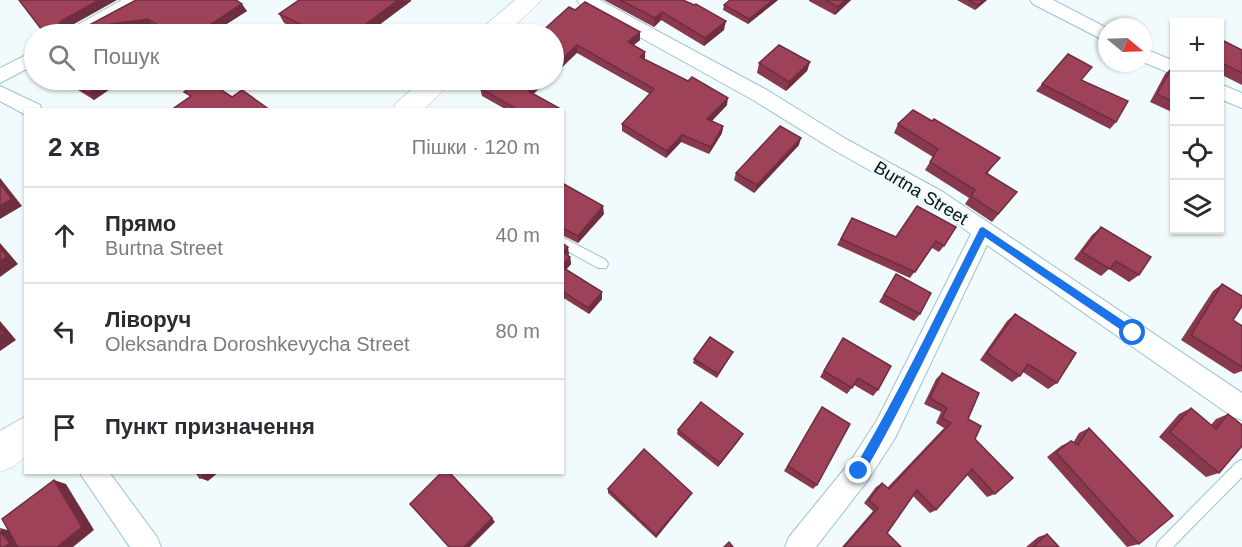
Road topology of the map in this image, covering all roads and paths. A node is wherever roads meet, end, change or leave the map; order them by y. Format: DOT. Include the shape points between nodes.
graph roads {
  1 [pos="135,0"];
  2 [pos="530,0"];
  3 [pos="586,0"];
  4 [pos="1044,1"];
  5 [pos="92,24"];
  6 [pos="502,24"];
  7 [pos="1098,31"];
  8 [pos="1152,58"];
  9 [pos="24,63"];
  10 [pos="1170,67"];
  11 [pos="0,76"];
  12 [pos="429,90"];
  13 [pos="0,93"];
  14 [pos="1224,93"];
  15 [pos="1242,101"];
  16 [pos="29,108"];
  17 [pos="408,108"];
  18 [pos="983,231"];
  19 [pos="564,243"];
  20 [pos="602,264"];
  21 [pos="1242,408"];
  22 [pos="24,435"];
  23 [pos="0,454"];
  24 [pos="1242,467"];
  25 [pos="93,474"];
  26 [pos="147,547"];
  27 [pos="799,547"];
  28 [pos="1163,547"];
  1 -- 5 [label="street"];
  2 -- 6 [label="street"];
  3 -- 18 [label="street, Burtna Street" via="760,95"];
  4 -- 7 [label="street"];
  8 -- 10 [label="street"];
  9 -- 11 [label="street"];
  12 -- 17 [label="street"];
  13 -- 16 [label="street"];
  14 -- 15 [label="street"];
  18 -- 21 [label="street, Burtna Street"];
  18 -- 27 [label="street" via="886,429 859,471"];
  19 -- 20 [label="lane"];
  22 -- 23 [label="street"];
  24 -- 28 [label="lane"];
  25 -- 26 [label="street"];
}
